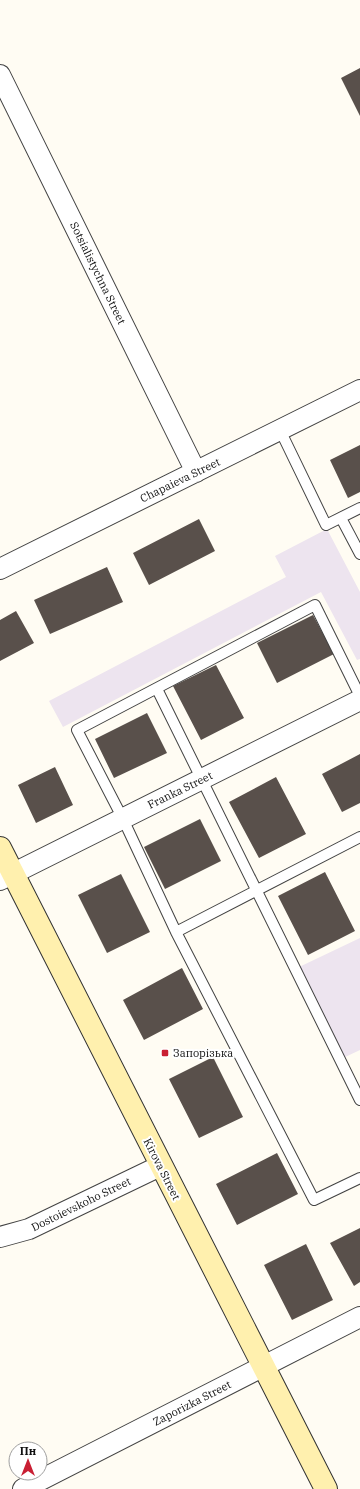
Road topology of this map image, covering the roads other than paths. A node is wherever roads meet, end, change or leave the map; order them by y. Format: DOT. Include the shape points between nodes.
graph roads {
  1 [pos="0,75"];
  2 [pos="360,390"];
  3 [pos="280,430"];
  4 [pos="196,472"];
  5 [pos="360,508"];
  6 [pos="341,518"];
  7 [pos="360,554"];
  8 [pos="0,569"];
  9 [pos="157,689"];
  10 [pos="360,696"];
  11 [pos="360,700"];
  12 [pos="202,780"];
  13 [pos="123,819"];
  14 [pos="360,837"];
  15 [pos="0,848"];
  16 [pos="6,876"];
  17 [pos="257,889"];
  18 [pos="176,932"];
  19 [pos="360,1100"];
  20 [pos="160,1166"];
  21 [pos="360,1178"];
  22 [pos="0,1237"];
  23 [pos="360,1316"];
  24 [pos="265,1366"];
  25 [pos="23,1489"];
  26 [pos="326,1489"];
  1 -- 4 [label="street, Sotsialistychna Street"];
  2 -- 3 [label="street, Chapaieva Street"];
  3 -- 4 [label="street, Chapaieva Street"];
  3 -- 6 [label="lane" via="326,525"];
  4 -- 8 [label="street, Chapaieva Street"];
  5 -- 6 [label="lane"];
  6 -- 7 [label="lane"];
  9 -- 10 [label="lane" via="315,605"];
  9 -- 12 [label="lane"];
  9 -- 13 [label="lane" via="77,730"];
  11 -- 12 [label="street, Franka Street"];
  12 -- 13 [label="street, Franka Street"];
  12 -- 17 [label="lane"];
  13 -- 16 [label="street, Franka Street"];
  13 -- 18 [label="lane"];
  14 -- 17 [label="lane"];
  15 -- 16 [label="main road, Kirova Street"];
  16 -- 20 [label="main road, Kirova Street"];
  17 -- 18 [label="lane"];
  17 -- 19 [label="lane"];
  18 -- 21 [label="lane" via="314,1200"];
  20 -- 22 [label="street, Dostoievskoho Street" via="29,1229"];
  20 -- 24 [label="main road, Kirova Street"];
  23 -- 24 [label="street, Zaporizka Street"];
  24 -- 25 [label="street, Zaporizka Street"];
  24 -- 26 [label="main road, Kirova Street"];
}
